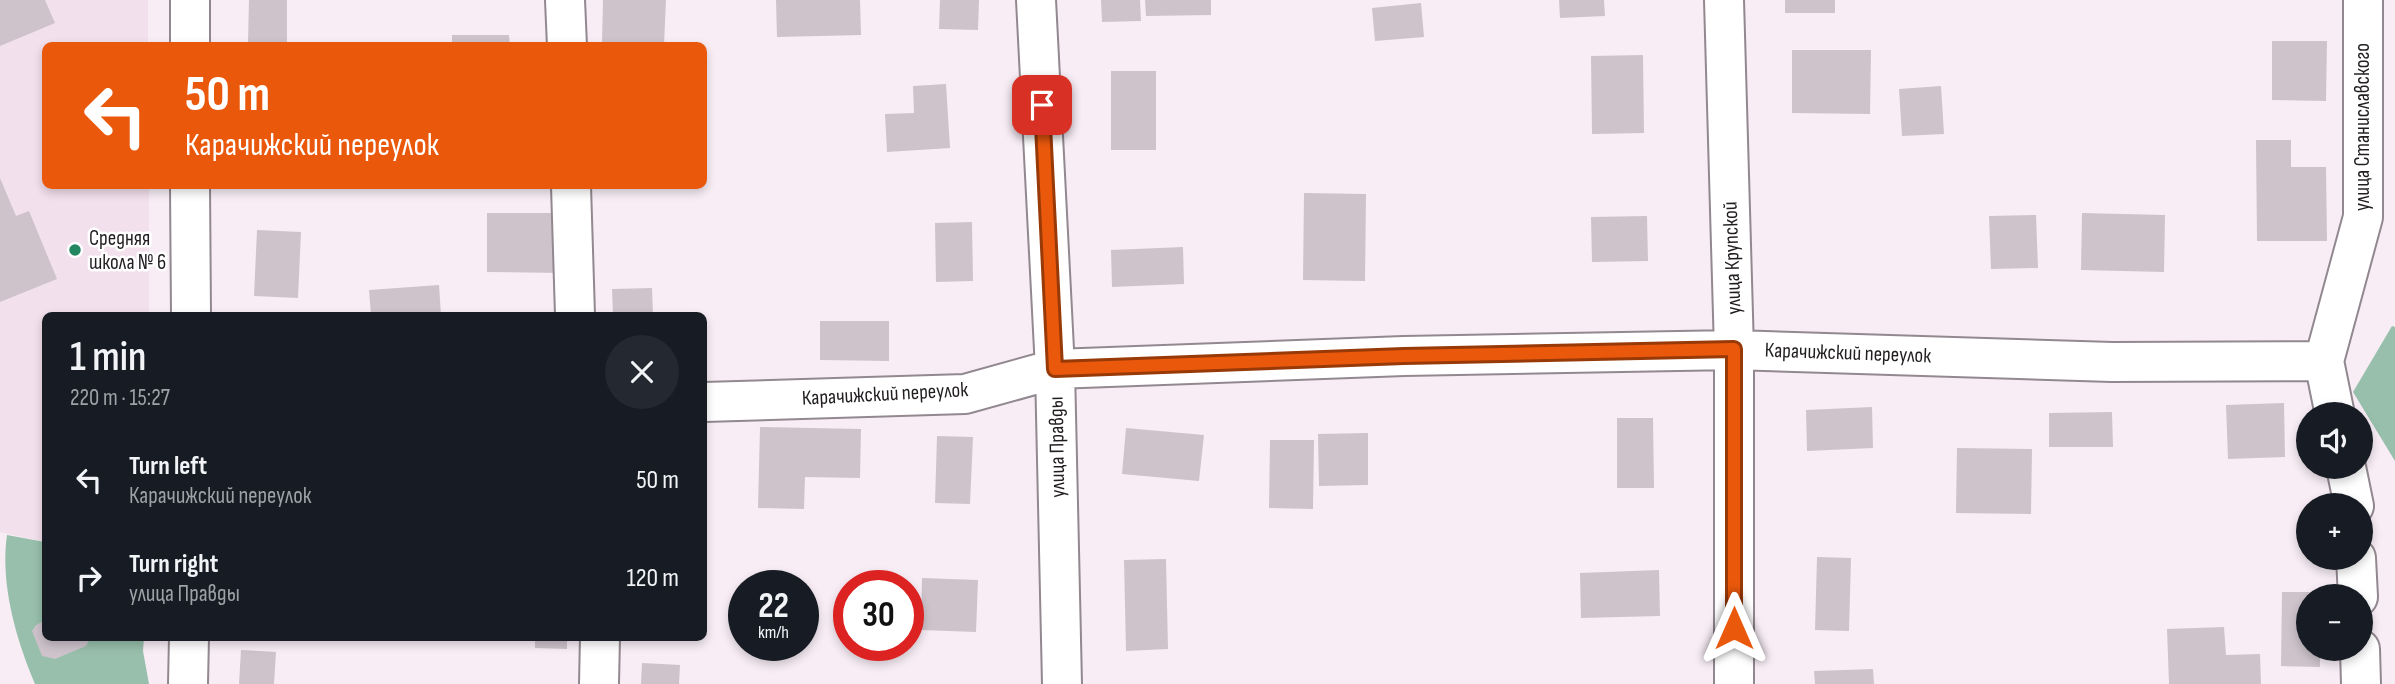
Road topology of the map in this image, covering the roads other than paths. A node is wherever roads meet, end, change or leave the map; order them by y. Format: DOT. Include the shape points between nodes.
graph roads {
  1 [pos="190,0"];
  2 [pos="565,0"];
  3 [pos="1036,0"];
  4 [pos="1724,0"];
  5 [pos="2362,0"];
  6 [pos="190,42"];
  7 [pos="567,42"];
  8 [pos="190,189"];
  9 [pos="571,189"];
  10 [pos="191,312"];
  11 [pos="575,312"];
  12 [pos="1734,349"];
  13 [pos="2323,361"];
  14 [pos="1055,369"];
  15 [pos="707,402"];
  16 [pos="2332,402"];
  17 [pos="189,641"];
  18 [pos="600,641"];
  19 [pos="2360,661"];
  20 [pos="188,684"];
  21 [pos="599,684"];
  22 [pos="1062,684"];
  23 [pos="1734,684"];
  24 [pos="2361,684"];
  1 -- 6 [label="street"];
  2 -- 7 [label="street"];
  3 -- 14 [label="street, улица Правды"];
  4 -- 12 [label="street, улица Крупской"];
  5 -- 13 [label="street, улица Станиславского" via="2363,217"];
  8 -- 10 [label="street"];
  9 -- 11 [label="street"];
  12 -- 13 [label="street, Карачижский переулок" via="2112,362"];
  12 -- 14 [label="street, Карачижский переулок"];
  12 -- 23 [label="street, улица Крупской"];
  13 -- 16 [label="street, улица Станиславского"];
  14 -- 15 [label="street, Карачижский переулок" via="965,394"];
  14 -- 22 [label="street, улица Правды"];
  17 -- 20 [label="street"];
  18 -- 21 [label="street"];
  19 -- 24 [label="street"];
}
